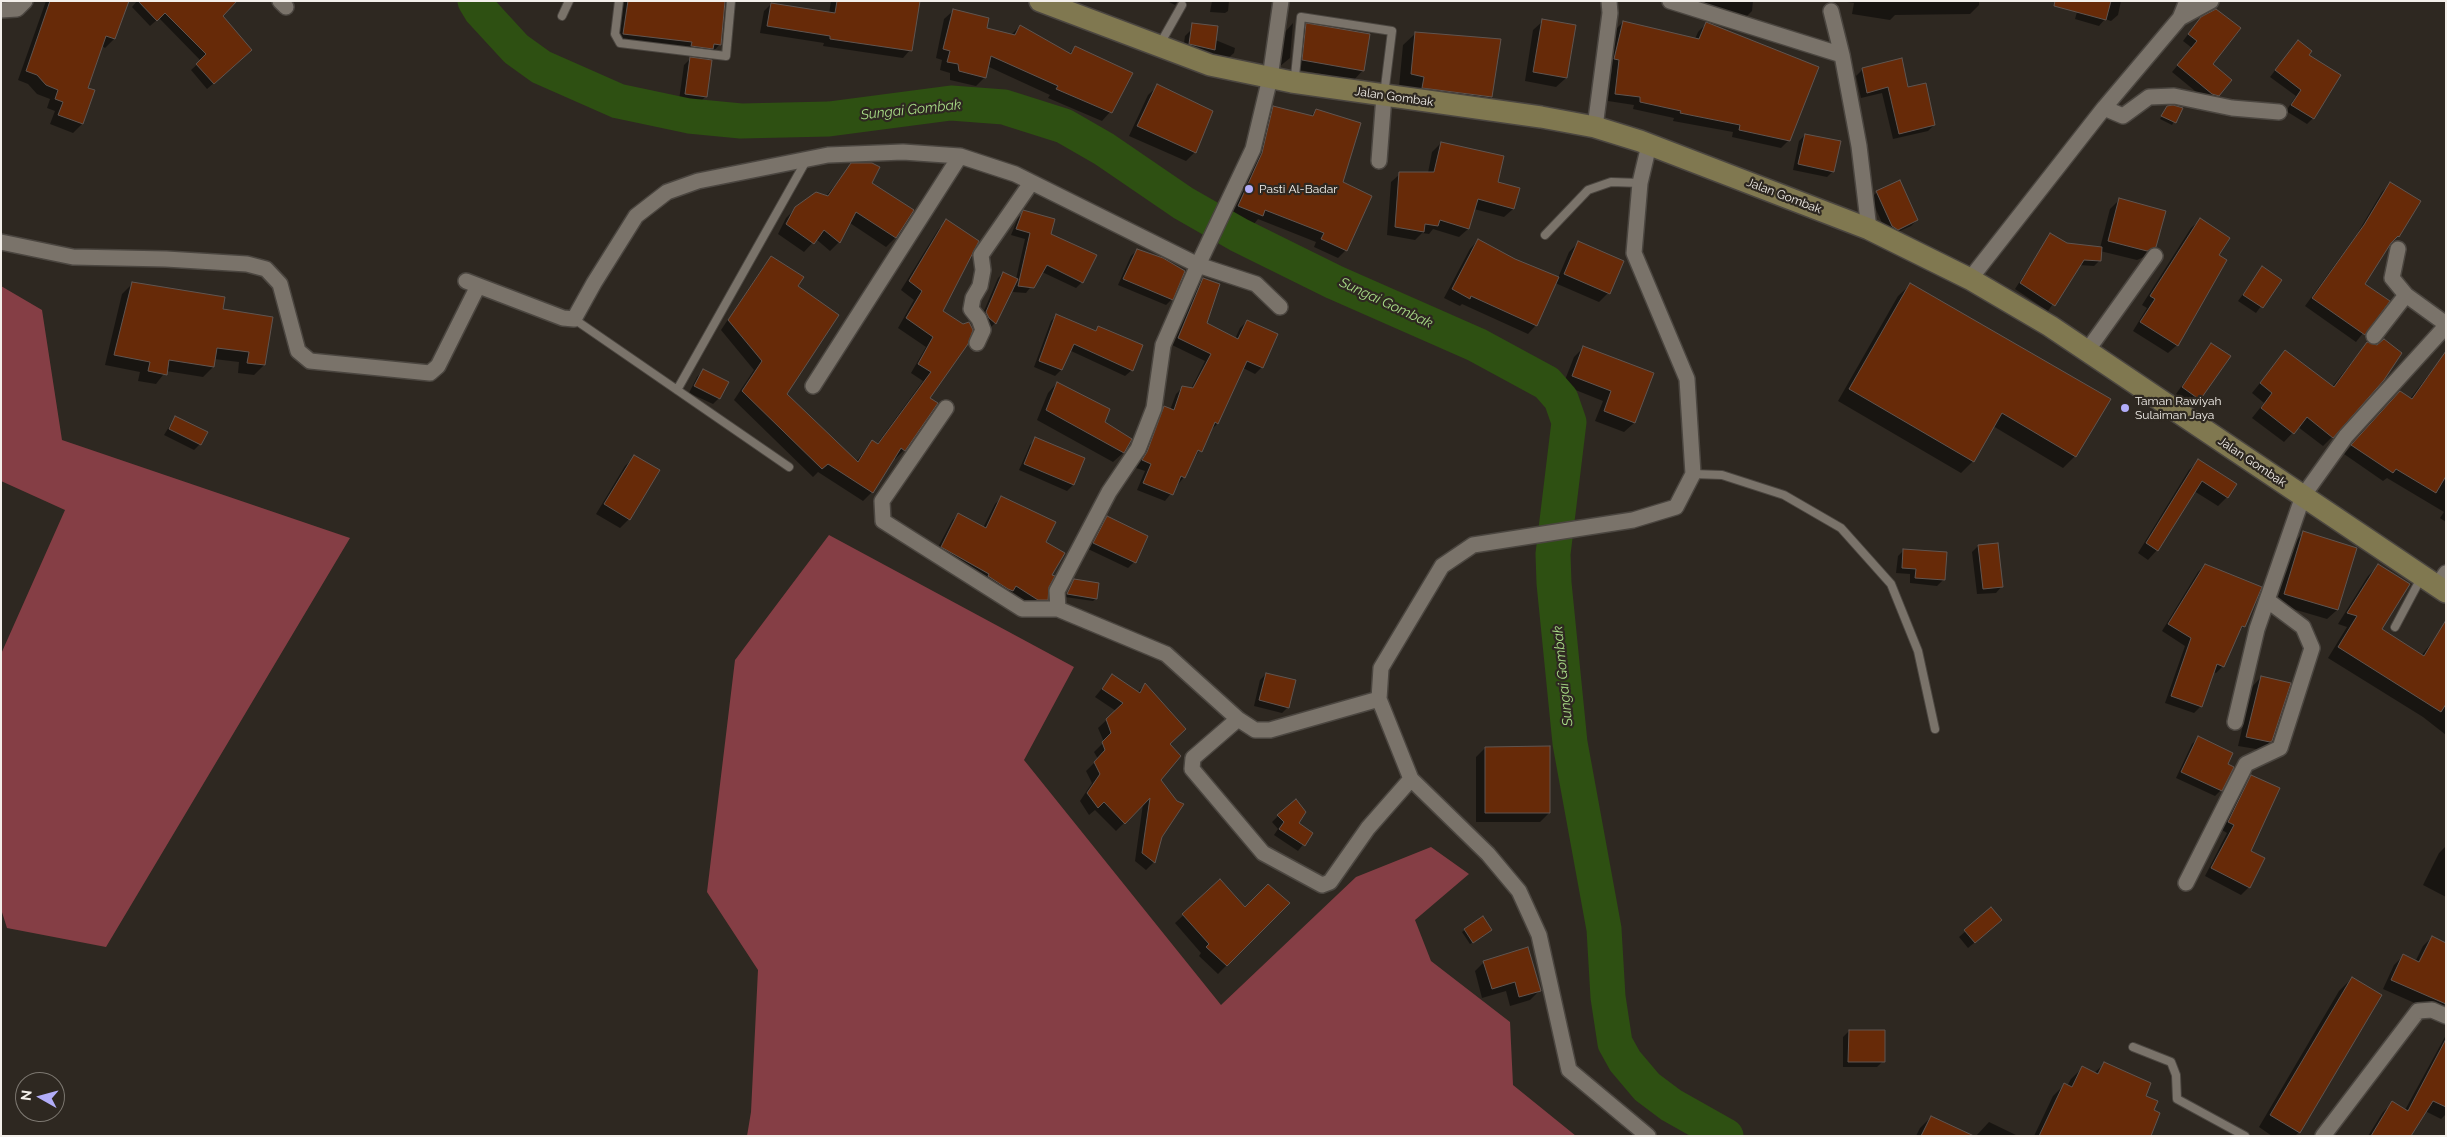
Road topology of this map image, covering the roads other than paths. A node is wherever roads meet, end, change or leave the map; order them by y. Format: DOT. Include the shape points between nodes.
graph roads {
  1 [pos="25,1"];
  2 [pos="570,1"];
  3 [pos="619,1"];
  4 [pos="731,1"];
  5 [pos="1040,1"];
  6 [pos="1281,1"];
  7 [pos="1609,1"];
  8 [pos="1670,1"];
  9 [pos="2187,1"];
  10 [pos="2211,1"];
  11 [pos="1182,5"];
  12 [pos="1,10"];
  13 [pos="1831,11"];
  14 [pos="562,16"];
  15 [pos="2180,18"];
  16 [pos="1160,46"];
  17 [pos="1842,55"];
  18 [pos="1270,78"];
  19 [pos="1384,92"];
  20 [pos="2104,108"];
  21 [pos="2279,112"];
  22 [pos="1595,127"];
  23 [pos="1649,145"];
  24 [pos="960,156"];
  25 [pos="807,159"];
  26 [pos="1379,161"];
  27 [pos="1031,183"];
  28 [pos="1640,183"];
  29 [pos="1869,229"];
  30 [pos="1545,235"];
  31 [pos="1,242"];
  32 [pos="2398,249"];
  33 [pos="2155,256"];
  34 [pos="1198,265"];
  35 [pos="1970,279"];
  36 [pos="2406,295"];
  37 [pos="1280,307"];
  38 [pos="574,320"];
  39 [pos="2446,325"];
  40 [pos="2374,336"];
  41 [pos="976,343"];
  42 [pos="2087,351"];
  43 [pos="813,386"];
  44 [pos="677,390"];
  45 [pos="946,408"];
  46 [pos="789,467"];
  47 [pos="1693,474"];
  48 [pos="2303,496"];
  49 [pos="2438,582"];
  50 [pos="2267,600"];
  51 [pos="1058,609"];
  52 [pos="2395,627"];
  53 [pos="1379,699"];
  54 [pos="1238,719"];
  55 [pos="2234,722"];
  56 [pos="1935,729"];
  57 [pos="1411,779"];
  58 [pos="2186,883"];
  59 [pos="2446,1016"];
  60 [pos="2133,1047"];
  61 [pos="1648,1136"];
  62 [pos="2246,1136"];
  63 [pos="2323,1136"];
  1 -- 12 [label="street" via="17,9"];
  2 -- 14 [label="lane"];
  3 -- 4 [label="lane" via="615,34 620,43 726,56"];
  5 -- 16 [label="main road, Jalan Gombak"];
  6 -- 18 [label="street"];
  7 -- 22 [label="street"];
  8 -- 17 [label="street"];
  9 -- 15 [label="street"];
  10 -- 15 [label="street"];
  11 -- 16 [label="lane"];
  13 -- 17 [label="street"];
  15 -- 20 [label="street"];
  16 -- 18 [label="main road, Jalan Gombak" via="1210,65"];
  17 -- 29 [label="street" via="1859,146"];
  18 -- 19 [label="main road, Jalan Gombak"];
  18 -- 34 [label="street" via="1253,150"];
  19 -- 19 [label="lane" via="1295,76 1301,17 1392,31"];
  19 -- 22 [label="main road, Jalan Gombak"];
  19 -- 26 [label="street"];
  20 -- 21 [label="street" via="2123,116 2149,97 2174,96 2232,108"];
  20 -- 35 [label="street"];
  22 -- 23 [label="main road, Jalan Gombak"];
  23 -- 28 [label="street"];
  23 -- 29 [label="main road, Jalan Gombak"];
  24 -- 25 [label="street" via="903,152"];
  24 -- 27 [label="street"];
  24 -- 43 [label="street"];
  25 -- 38 [label="street" via="698,181 667,192 636,216"];
  25 -- 44 [label="lane"];
  27 -- 34 [label="street"];
  27 -- 41 [label="street" via="981,255 983,270 971,309 983,330"];
  28 -- 30 [label="lane" via="1611,182 1588,190"];
  28 -- 47 [label="street" via="1634,253 1687,378"];
  29 -- 35 [label="main road, Jalan Gombak"];
  31 -- 38 [label="street" via="73,257 247,264 266,269 280,284 298,351 310,361 430,373 438,366 472,283"];
  32 -- 36 [label="street" via="2392,278"];
  33 -- 42 [label="street"];
  34 -- 37 [label="street" via="1256,284"];
  34 -- 51 [label="street" via="1163,345 1154,408 1138,448 1109,492 1057,591"];
  35 -- 42 [label="main road, Jalan Gombak"];
  36 -- 39 [label="street"];
  36 -- 40 [label="street"];
  38 -- 44 [label="lane"];
  39 -- 48 [label="street" via="2346,436"];
  42 -- 48 [label="main road, Jalan Gombak"];
  44 -- 46 [label="lane"];
  45 -- 51 [label="street" via="882,501 883,521 1022,609"];
  47 -- 53 [label="street" via="1676,506 1634,520 1473,545 1442,566 1381,668"];
  47 -- 56 [label="lane" via="1722,475 1784,495 1841,528 1891,584 1918,651"];
  48 -- 49 [label="main road, Jalan Gombak"];
  48 -- 50 [label="street"];
  49 -- 52 [label="lane"];
  50 -- 55 [label="street"];
  50 -- 58 [label="street" via="2303,627 2312,648 2280,748 2246,764"];
  51 -- 54 [label="street" via="1166,654"];
  53 -- 54 [label="street" via="1270,730 1255,730"];
  53 -- 57 [label="street"];
  54 -- 57 [label="street" via="1193,758 1192,769 1263,853 1322,886 1330,882 1368,828"];
  57 -- 61 [label="street" via="1488,854 1519,890 1539,935 1569,1070"];
  59 -- 63 [label="street" via="2432,1010 2418,1011"];
  60 -- 62 [label="lane" via="2171,1062 2176,1075 2177,1099"];
}
